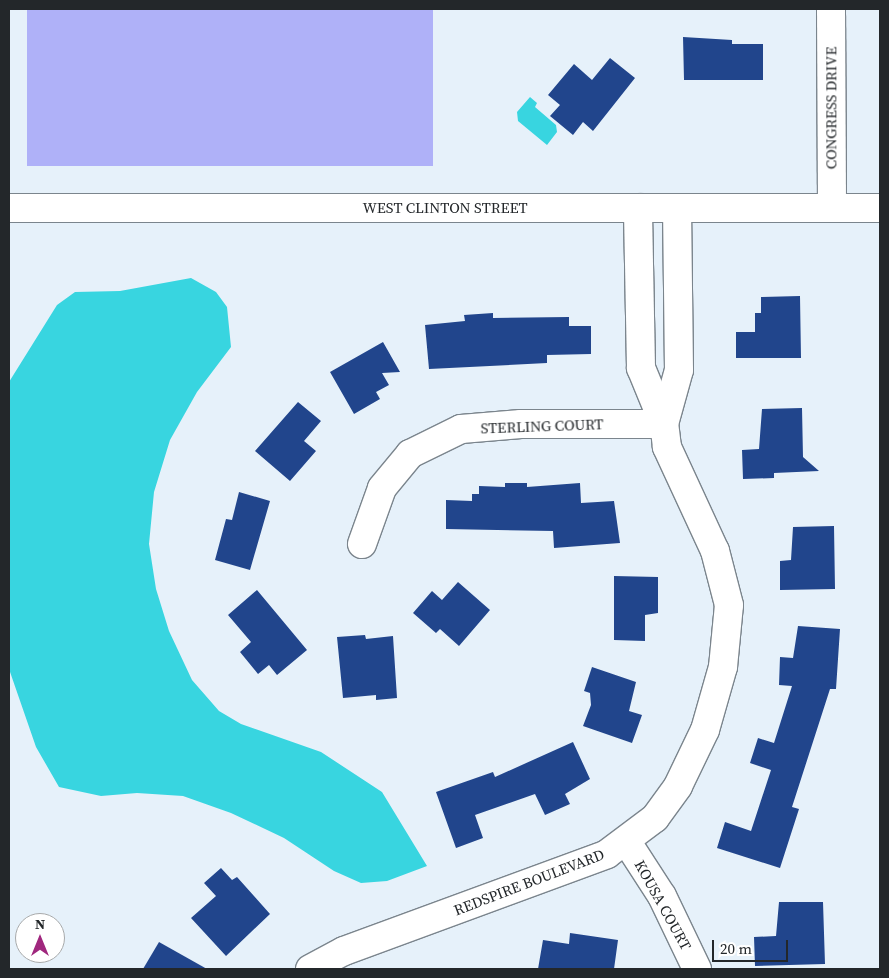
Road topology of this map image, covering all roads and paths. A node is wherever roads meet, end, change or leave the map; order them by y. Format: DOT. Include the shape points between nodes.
graph roads {
  1 [pos="830,9"];
  2 [pos="9,208"];
  3 [pos="638,208"];
  4 [pos="677,208"];
  5 [pos="832,208"];
  6 [pos="880,208"];
  7 [pos="664,424"];
  8 [pos="362,544"];
  9 [pos="627,842"];
  10 [pos="310,969"];
  11 [pos="698,969"];
  1 -- 5 [label="street, CONGRESS DRIVE"];
  2 -- 3 [label="street, WEST CLINTON STREET"];
  3 -- 4 [label="street, WEST CLINTON STREET"];
  3 -- 7 [label="street, REDSPIRE BOULEVARD" via="641,368"];
  4 -- 5 [label="street, WEST CLINTON STREET"];
  4 -- 7 [label="street, REDSPIRE BOULEVARD" via="679,370"];
  5 -- 6 [label="street, WEST CLINTON STREET"];
  7 -- 8 [label="street, STERLING COURT" via="521,424 461,429 410,454 382,488"];
  7 -- 9 [label="street, REDSPIRE BOULEVARD" via="667,447 715,551 729,605 728,637 705,730 678,786 655,818"];
  9 -- 10 [label="street, REDSPIRE BOULEVARD" via="607,854 344,951"];
  9 -- 11 [label="street, KOUSA COURT" via="662,896"];
}
